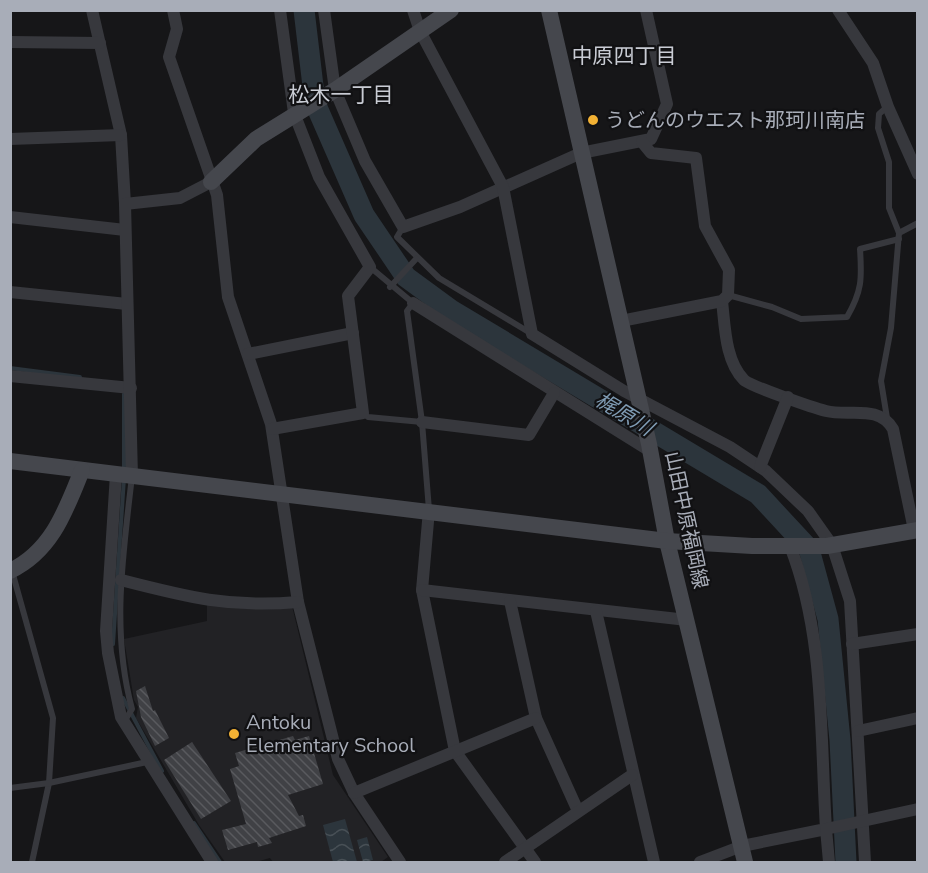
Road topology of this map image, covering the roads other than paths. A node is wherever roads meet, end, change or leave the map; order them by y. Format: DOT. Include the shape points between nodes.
graph roads {
  1 [pos="92,10"];
  2 [pos="173,10"];
  3 [pos="280,10"];
  4 [pos="324,10"];
  5 [pos="413,10"];
  6 [pos="451,10"];
  7 [pos="549,10"];
  8 [pos="646,10"];
  9 [pos="838,10"];
  10 [pos="420,31"];
  11 [pos="10,42"];
  12 [pos="100,43"];
  13 [pos="334,90"];
  14 [pos="888,107"];
  15 [pos="294,113"];
  16 [pos="121,135"];
  17 [pos="10,139"];
  18 [pos="642,142"];
  19 [pos="581,153"];
  20 [pos="918,174"];
  21 [pos="211,182"];
  22 [pos="503,188"];
  23 [pos="125,204"];
  24 [pos="10,217"];
  25 [pos="918,223"];
  26 [pos="403,227"];
  27 [pos="125,230"];
  28 [pos="899,236"];
  29 [pos="415,260"];
  30 [pos="370,267"];
  31 [pos="391,285"];
  32 [pos="10,292"];
  33 [pos="725,298"];
  34 [pos="413,303"];
  35 [pos="127,304"];
  36 [pos="621,321"];
  37 [pos="353,333"];
  38 [pos="532,334"];
  39 [pos="248,354"];
  40 [pos="10,375"];
  41 [pos="131,388"];
  42 [pos="554,393"];
  43 [pos="788,397"];
  44 [pos="640,405"];
  45 [pos="363,413"];
  46 [pos="887,418"];
  47 [pos="422,422"];
  48 [pos="272,429"];
  49 [pos="649,448"];
  50 [pos="10,461"];
  51 [pos="760,467"];
  52 [pos="82,470"];
  53 [pos="124,475"];
  54 [pos="281,494"];
  55 [pos="429,510"];
  56 [pos="916,530"];
  57 [pos="667,541"];
  58 [pos="829,546"];
  59 [pos="792,547"];
  60 [pos="11,571"];
  61 [pos="121,580"];
  62 [pos="422,590"];
  63 [pos="510,601"];
  64 [pos="298,602"];
  65 [pos="596,611"];
  66 [pos="687,620"];
  67 [pos="918,634"];
  68 [pos="852,644"];
  69 [pos="536,718"];
  70 [pos="918,718"];
  71 [pos="124,722"];
  72 [pos="858,731"];
  73 [pos="455,751"];
  74 [pos="147,762"];
  75 [pos="632,775"];
  76 [pos="49,783"];
  77 [pos="10,788"];
  78 [pos="354,793"];
  79 [pos="918,808"];
  80 [pos="578,811"];
  81 [pos="862,820"];
  82 [pos="826,829"];
  83 [pos="525,849"];
  84 [pos="743,854"];
  85 [pos="33,862"];
  86 [pos="212,862"];
  87 [pos="400,862"];
  88 [pos="505,862"];
  89 [pos="535,862"];
  90 [pos="654,862"];
  91 [pos="700,862"];
  92 [pos="828,862"];
  93 [pos="865,862"];
  1 -- 12 [label="street"];
  2 -- 21 [label="street" via="177,29 169,57"];
  3 -- 15 [label="street"];
  4 -- 13 [label="street"];
  5 -- 10 [label="street"];
  6 -- 10 [label="street"];
  7 -- 19 [label="street, 山田中原福岡線"];
  8 -- 18 [label="street" via="667,104 651,139"];
  9 -- 14 [label="street" via="873,63"];
  10 -- 13 [label="street"];
  10 -- 22 [label="street"];
  11 -- 12 [label="street"];
  12 -- 16 [label="street"];
  13 -- 15 [label="street"];
  13 -- 26 [label="street" via="365,161"];
  14 -- 20 [label="street"];
  14 -- 28 [label="lane" via="879,114 878,128 890,162 889,208"];
  15 -- 21 [label="street" via="256,139"];
  15 -- 30 [label="street" via="319,177"];
  16 -- 17 [label="street"];
  16 -- 23 [label="street"];
  18 -- 19 [label="street"];
  18 -- 33 [label="street" via="651,153 696,158 705,226 729,270"];
  19 -- 22 [label="street"];
  19 -- 36 [label="street, 山田中原福岡線"];
  21 -- 23 [label="street" via="180,198"];
  21 -- 39 [label="street" via="220,212 228,297"];
  22 -- 26 [label="street"];
  22 -- 38 [label="street"];
  23 -- 27 [label="street"];
  24 -- 27 [label="street"];
  25 -- 28 [label="lane"];
  26 -- 29 [label="lane" via="397,237"];
  27 -- 35 [label="street"];
  28 -- 33 [label="lane" via="860,249 862,284 847,318 801,319 772,307"];
  28 -- 46 [label="lane" via="891,328 881,381"];
  29 -- 31 [label="lane"];
  29 -- 38 [label="lane" via="470,299"];
  30 -- 31 [label="lane"];
  30 -- 37 [label="street" via="348,296"];
  31 -- 34 [label="lane"];
  32 -- 35 [label="street"];
  33 -- 36 [label="street"];
  33 -- 43 [label="street" via="728,344 745,381"];
  34 -- 42 [label="street"];
  34 -- 47 [label="lane" via="407,311"];
  35 -- 41 [label="street"];
  36 -- 44 [label="street, 山田中原福岡線"];
  37 -- 39 [label="street"];
  37 -- 45 [label="street"];
  38 -- 44 [label="street"];
  39 -- 48 [label="street"];
  40 -- 41 [label="street"];
  41 -- 53 [label="street"];
  42 -- 47 [label="street" via="529,435"];
  42 -- 49 [label="street"];
  43 -- 46 [label="street" via="828,412 875,413"];
  43 -- 51 [label="street"];
  44 -- 49 [label="street, 山田中原福岡線"];
  44 -- 51 [label="street" via="730,447"];
  45 -- 47 [label="lane" via="368,417"];
  45 -- 48 [label="street"];
  46 -- 56 [label="street" via="893,429"];
  47 -- 55 [label="lane"];
  48 -- 54 [label="street"];
  49 -- 57 [label="street, 山田中原福岡線"];
  50 -- 52 [label="street"];
  51 -- 58 [label="street" via="808,511"];
  52 -- 53 [label="street"];
  52 -- 60 [label="street" via="50,540 30,561"];
  53 -- 54 [label="street"];
  53 -- 61 [label="lane"];
  53 -- 71 [label="street" via="106,631"];
  54 -- 55 [label="street"];
  54 -- 64 [label="street"];
  55 -- 57 [label="street"];
  55 -- 62 [label="street"];
  56 -- 58 [label="street"];
  57 -- 59 [label="street"];
  57 -- 66 [label="street, 山田中原福岡線"];
  58 -- 59 [label="street"];
  58 -- 68 [label="street" via="850,601"];
  59 -- 82 [label="street" via="809,603"];
  60 -- 76 [label="lane" via="53,718"];
  61 -- 64 [label="street" via="217,603"];
  61 -- 71 [label="lane" via="120,651 132,709"];
  62 -- 63 [label="street"];
  62 -- 73 [label="street"];
  63 -- 65 [label="street"];
  63 -- 69 [label="street"];
  64 -- 78 [label="street" via="338,759"];
  65 -- 66 [label="street"];
  65 -- 75 [label="street"];
  66 -- 84 [label="street, 山田中原福岡線"];
  67 -- 68 [label="street"];
  68 -- 72 [label="street"];
  69 -- 73 [label="street"];
  69 -- 80 [label="street"];
  70 -- 72 [label="street"];
  71 -- 74 [label="street"];
  72 -- 81 [label="street"];
  73 -- 78 [label="street"];
  73 -- 83 [label="street"];
  74 -- 76 [label="lane"];
  74 -- 86 [label="street"];
  75 -- 80 [label="street"];
  75 -- 90 [label="street"];
  76 -- 77 [label="lane"];
  76 -- 85 [label="lane"];
  78 -- 87 [label="street"];
  79 -- 81 [label="street"];
  80 -- 83 [label="street"];
  81 -- 82 [label="street"];
  81 -- 93 [label="street"];
  82 -- 84 [label="street"];
  82 -- 92 [label="street"];
  83 -- 88 [label="street"];
  83 -- 89 [label="street"];
  84 -- 91 [label="street"];
}
